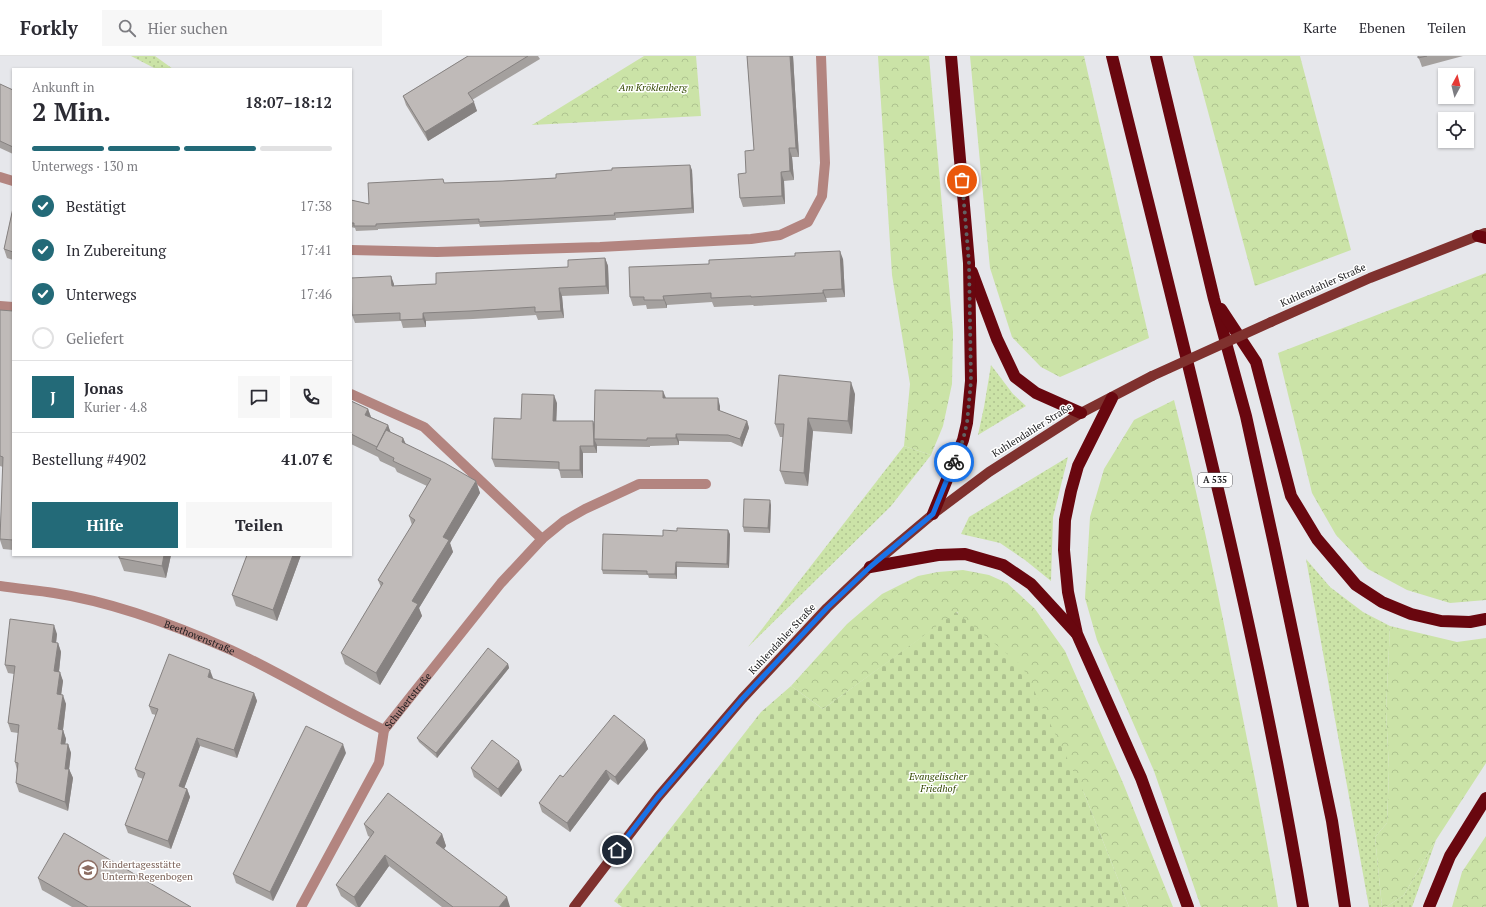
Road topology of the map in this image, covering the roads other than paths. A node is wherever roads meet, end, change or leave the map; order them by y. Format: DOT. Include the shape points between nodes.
graph roads {
  1 [pos="820,56"];
  2 [pos="951,56"];
  3 [pos="1112,56"];
  4 [pos="1156,56"];
  5 [pos="0,177"];
  6 [pos="12,181"];
  7 [pos="1483,235"];
  8 [pos="352,250"];
  9 [pos="969,263"];
  10 [pos="1214,299"];
  11 [pos="0,306"];
  12 [pos="12,306"];
  13 [pos="352,394"];
  14 [pos="1112,398"];
  15 [pos="1081,413"];
  16 [pos="706,484"];
  17 [pos="933,514"];
  18 [pos="542,539"];
  19 [pos="870,567"];
  20 [pos="0,586"];
  21 [pos="1486,619"];
  22 [pos="1077,634"];
  23 [pos="384,730"];
  24 [pos="1486,798"];
  25 [pos="301,907"];
  26 [pos="574,907"];
  27 [pos="1188,907"];
  28 [pos="1303,907"];
  29 [pos="1346,907"];
  30 [pos="1429,907"];
  1 -- 8 [label="street" via="825,163 822,196 808,222 780,234 751,239 600,246 437,252"];
  2 -- 9 [label="highway"];
  3 -- 28 [label="highway, A 535" via="1237,569 1292,837"];
  4 -- 10 [label="highway"];
  5 -- 6 [label="street"];
  7 -- 14 [label="main road, Kuhlendahler Straße, bridge" via="1370,278 1152,376"];
  9 -- 15 [label="highway" via="997,339 1015,377 1036,393"];
  9 -- 17 [label="highway" via="971,381 967,423 963,440"];
  10 -- 21 [label="highway" via="1256,362 1291,496 1317,539 1356,585 1382,602 1411,614 1441,621 1470,622"];
  10 -- 29 [label="highway" via="1246,416 1274,544 1332,821"];
  11 -- 12 [label="street"];
  13 -- 18 [label="street" via="424,427"];
  14 -- 15 [label="main road, Kuhlendahler Straße"];
  14 -- 22 [label="highway" via="1078,466 1066,520 1064,550 1068,592"];
  15 -- 17 [label="main road, Kuhlendahler Straße" via="989,472"];
  16 -- 18 [label="street, Schubertstraße" via="639,484 585,509 564,521"];
  17 -- 19 [label="main road, Kuhlendahler Straße"];
  18 -- 23 [label="street, Schubertstraße" via="501,583"];
  19 -- 22 [label="highway" via="938,555 965,554 1003,565 1031,584"];
  19 -- 26 [label="main road, Kuhlendahler Straße" via="827,608 742,699 658,797"];
  20 -- 23 [label="street, Beethovenstraße" via="55,593 160,621 231,650"];
  22 -- 27 [label="highway" via="1141,778"];
  23 -- 25 [label="street, Schubertstraße" via="379,763"];
  24 -- 30 [label="highway" via="1450,856"];
}
